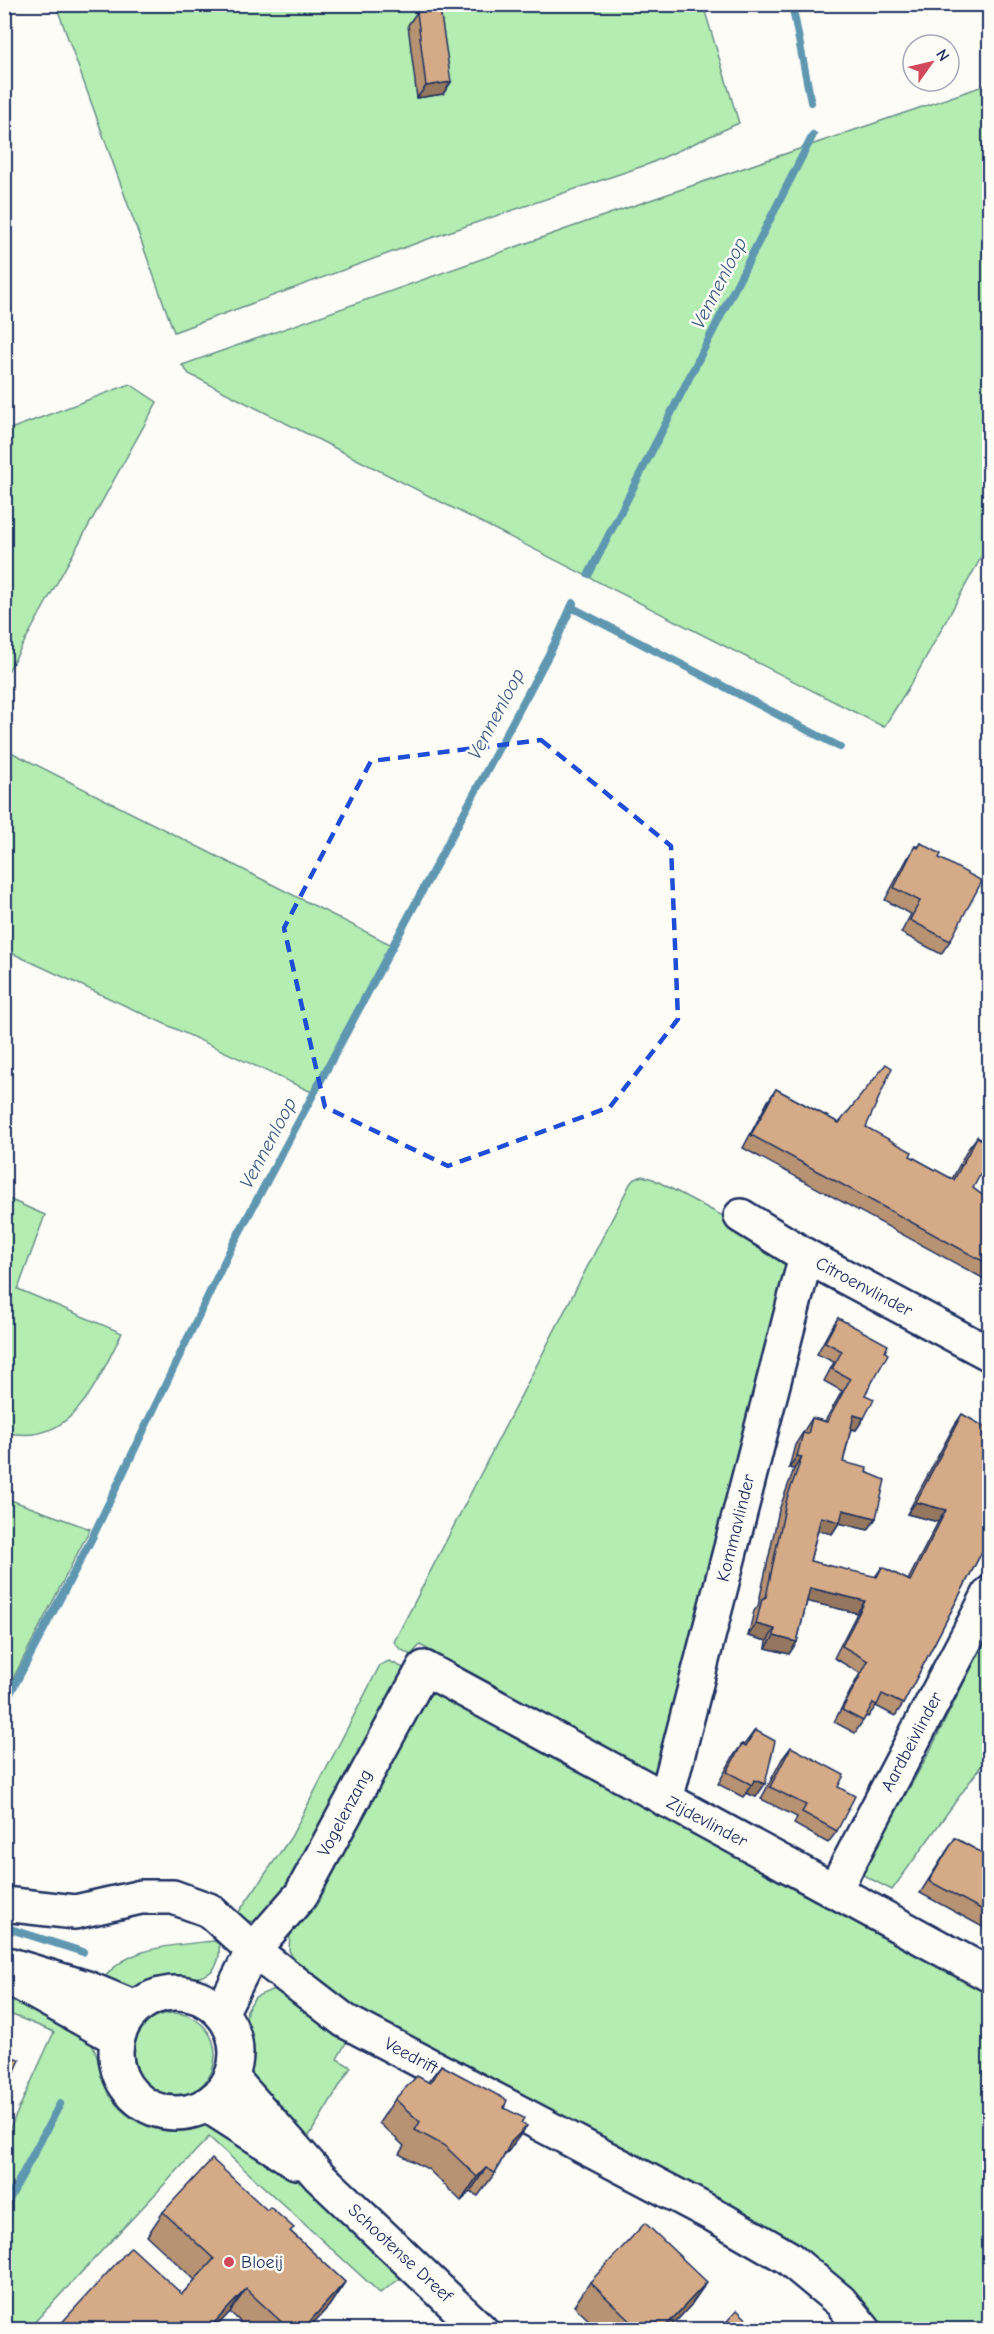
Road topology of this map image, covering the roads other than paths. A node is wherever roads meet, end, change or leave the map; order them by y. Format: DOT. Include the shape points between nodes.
graph roads {
  1 [pos="741,1216"];
  2 [pos="806,1256"];
  3 [pos="990,1354"];
  4 [pos="990,1593"];
  5 [pos="424,1668"];
  6 [pos="666,1800"];
  7 [pos="834,1891"];
  8 [pos="4,1904"];
  9 [pos="253,1950"];
  10 [pos="4,1963"];
  11 [pos="4,1975"];
  12 [pos="990,1975"];
  13 [pos="193,1996"];
  14 [pos="135,2008"];
  15 [pos="221,2013"];
  16 [pos="117,2038"];
  17 [pos="231,2077"];
  18 [pos="207,2105"];
  19 [pos="319,2176"];
  20 [pos="481,2330"];
  21 [pos="864,2330"];
  1 -- 2 [label="street, Citroenvlinder"];
  2 -- 3 [label="street, Citroenvlinder"];
  2 -- 6 [label="street, Kommavlinder"];
  4 -- 7 [label="street, Aardbeivlinder"];
  5 -- 6 [label="street, Zijdevlinder"];
  5 -- 9 [label="street, Vogelenzang" via="301,1895"];
  6 -- 7 [label="street, Zijdevlinder"];
  7 -- 12 [label="street, Zijdevlinder"];
  8 -- 9 [label="street, Veedrift" via="75,1912 141,1897 173,1897 209,1910"];
  9 -- 13 [label="street, Vogelenzang"];
  9 -- 15 [label="street, Vogelenzang"];
  9 -- 21 [label="street, Veedrift" via="345,2021 787,2257 840,2301"];
  10 -- 14 [label="street" via="87,1988"];
  11 -- 16 [label="street"];
  13 -- 14 [label="street" via="173,1993 153,1997"];
  13 -- 15 [label="street"];
  14 -- 16 [label="street"];
  15 -- 17 [label="street" via="235,2043"];
  16 -- 18 [label="street" via="116,2062 124,2084 140,2101 161,2111 185,2112"];
  17 -- 18 [label="street"];
  17 -- 19 [label="street, Schootense Dreef"];
  18 -- 19 [label="street, Schootense Dreef"];
  19 -- 20 [label="street, Schootense Dreef"];
}
